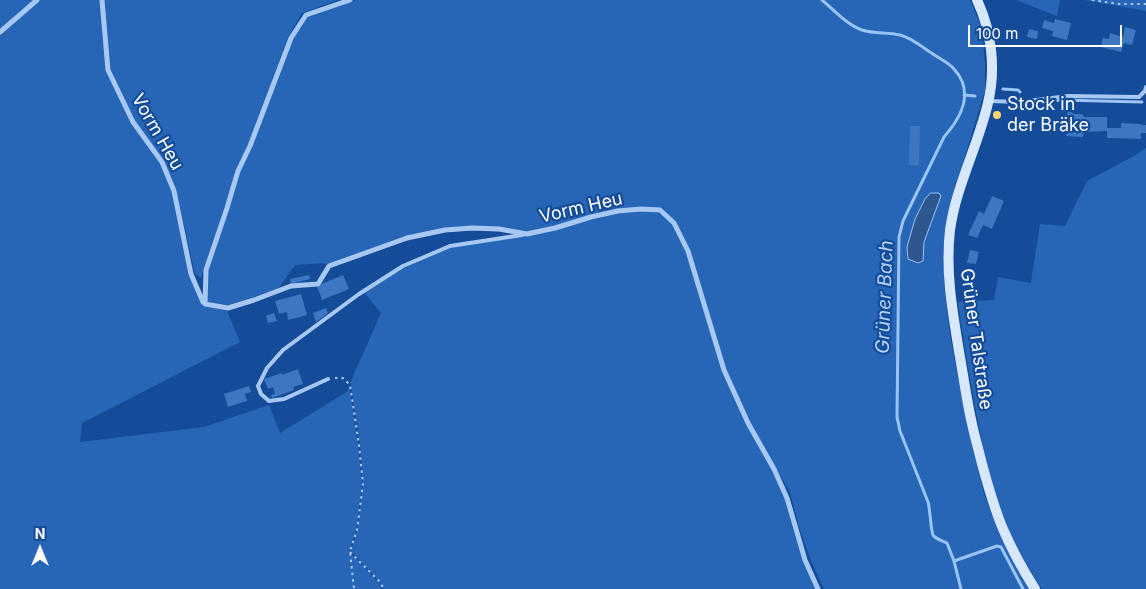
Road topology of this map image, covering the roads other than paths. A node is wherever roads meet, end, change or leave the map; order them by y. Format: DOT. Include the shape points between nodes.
graph roads {
  1 [pos="37,0"];
  2 [pos="102,0"];
  3 [pos="350,0"];
  4 [pos="977,0"];
  5 [pos="0,32"];
  6 [pos="1146,87"];
  7 [pos="988,101"];
  8 [pos="527,234"];
  9 [pos="205,304"];
  10 [pos="328,379"];
  11 [pos="818,589"];
  12 [pos="1035,589"];
  1 -- 5 [label="street"];
  2 -- 9 [label="street, Vorm Heu" via="108,70 133,122 162,162 174,191 191,274"];
  3 -- 9 [label="street" via="306,15 291,38 238,172 206,270"];
  4 -- 7 [label="main road, Grüner Talstraße" via="991,47"];
  6 -- 7 [label="lane" via="1139,97 1068,96 1020,102"];
  7 -- 12 [label="main road, Grüner Talstraße" via="954,210 948,248 950,292 972,424 989,492 1003,528"];
  8 -- 9 [label="street, Vorm Heu" via="500,228 472,228 407,238 329,266 318,284 291,286 228,308"];
  8 -- 10 [label="lane" via="450,246 403,266 283,350 267,368 258,386 269,401 284,399"];
  8 -- 11 [label="street, Vorm Heu" via="618,211 641,209 660,210 674,222 688,251 724,370 774,469"];
}
